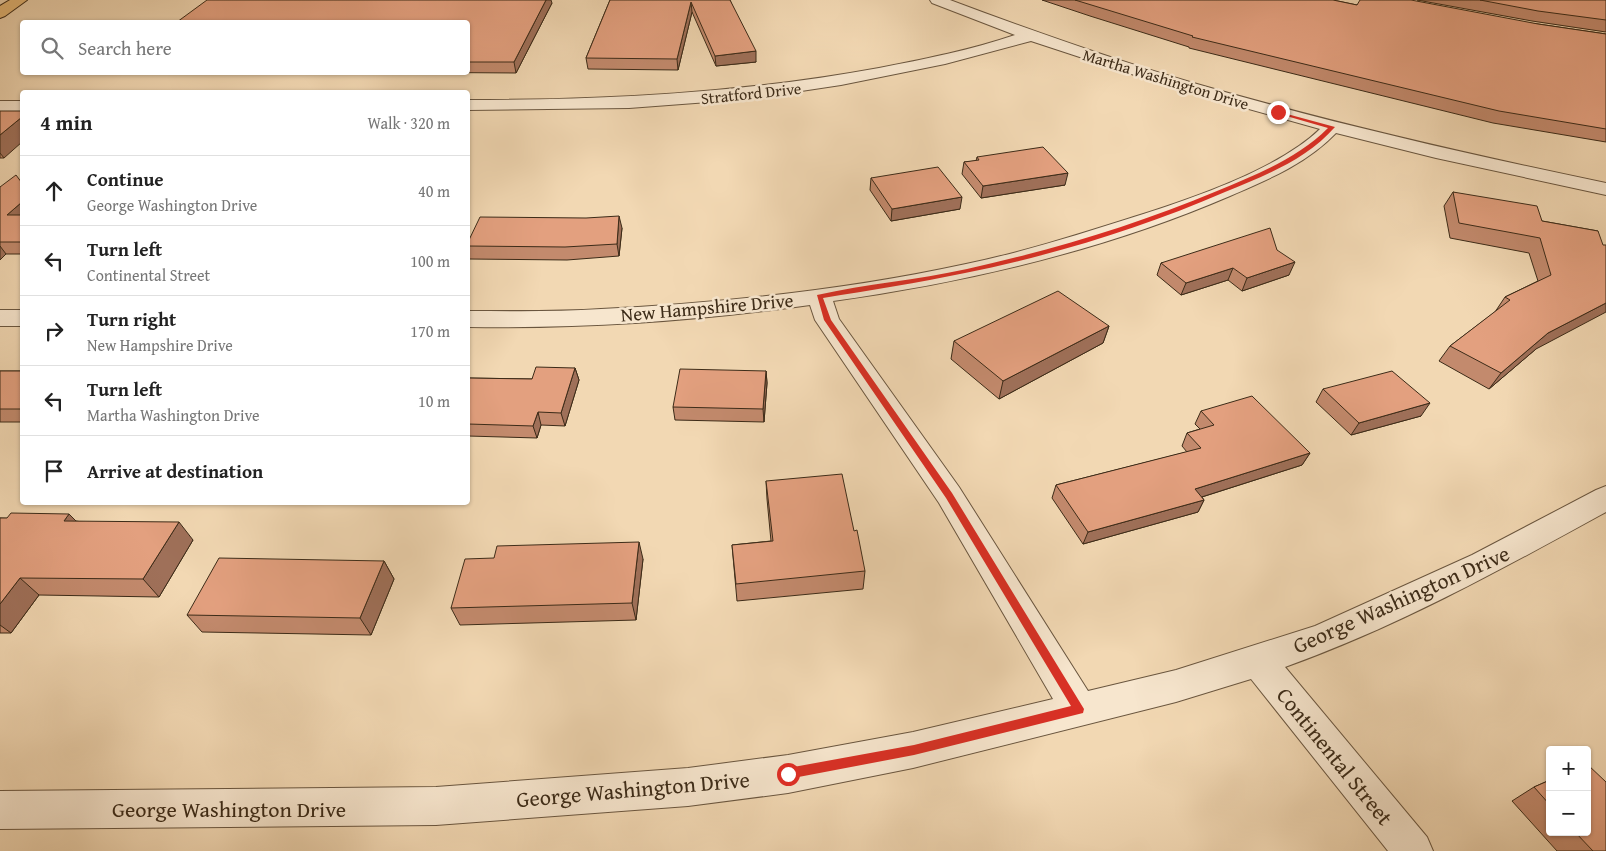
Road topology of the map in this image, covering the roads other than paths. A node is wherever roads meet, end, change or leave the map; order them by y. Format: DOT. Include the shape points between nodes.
graph roads {
  1 [pos="20,0"];
  2 [pos="936,0"];
  3 [pos="0,13"];
  4 [pos="1029,36"];
  5 [pos="470,105"];
  6 [pos="0,106"];
  7 [pos="20,106"];
  8 [pos="1332,127"];
  9 [pos="1606,189"];
  10 [pos="820,297"];
  11 [pos="0,318"];
  12 [pos="20,318"];
  13 [pos="470,319"];
  14 [pos="1606,498"];
  15 [pos="1258,661"];
  16 [pos="1079,709"];
  17 [pos="0,810"];
  18 [pos="1413,851"];
  1 -- 3 [label="main road"];
  2 -- 4 [label="street, Martha Washington Drive"];
  4 -- 5 [label="street, Stratford Drive" via="924,64 778,91 634,103"];
  4 -- 8 [label="street, Martha Washington Drive" via="1157,78"];
  6 -- 7 [label="street"];
  8 -- 9 [label="street, Martha Washington Drive"];
  8 -- 10 [label="street, New Hampshire Drive" via="1313,146 1270,171 1184,208 1117,231 966,271"];
  10 -- 13 [label="street, New Hampshire Drive" via="640,314"];
  10 -- 16 [label="street" via="827,320 949,495"];
  11 -- 12 [label="street"];
  14 -- 15 [label="street, George Washington Drive" via="1474,569 1324,638"];
  15 -- 16 [label="street, George Washington Drive" via="1176,686"];
  15 -- 18 [label="street, Continental Street"];
  16 -- 17 [label="street, George Washington Drive" via="914,750 788,774 688,788 436,806"];
}
